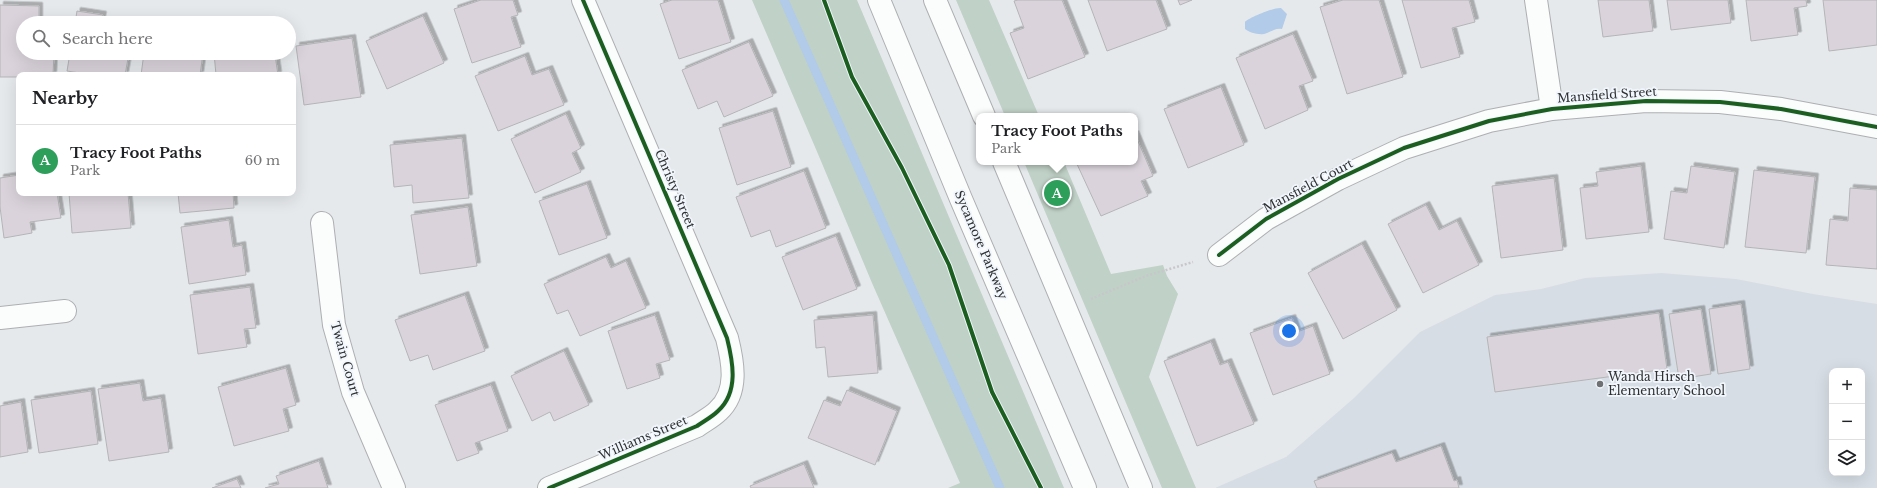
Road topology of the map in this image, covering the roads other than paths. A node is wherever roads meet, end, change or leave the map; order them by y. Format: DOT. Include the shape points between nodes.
graph roads {
  1 [pos="583,0"];
  2 [pos="879,0"];
  3 [pos="935,0"];
  4 [pos="1536,0"];
  5 [pos="1552,109"];
  6 [pos="983,113"];
  7 [pos="1877,127"];
  8 [pos="1005,165"];
  9 [pos="322,223"];
  10 [pos="1219,255"];
  11 [pos="65,311"];
  12 [pos="0,318"];
  13 [pos="732,389"];
  14 [pos="394,488"];
  15 [pos="549,488"];
  16 [pos="1085,488"];
  17 [pos="1141,488"];
  1 -- 13 [label="street, Christy Street" via="728,338 733,362"];
  2 -- 16 [label="street, Sycamore Parkway"];
  3 -- 6 [label="street"];
  4 -- 5 [label="street"];
  5 -- 7 [label="street, Mansfield Street" via="1646,101 1720,102 1781,109"];
  5 -- 10 [label="street, Mansfield Court" via="1489,121 1404,148 1338,179 1266,219"];
  8 -- 17 [label="street"];
  9 -- 14 [label="street, Twain Court" via="334,325 353,392"];
  11 -- 12 [label="street"];
  13 -- 15 [label="street, Williams Street" via="719,411 698,426"];
}
